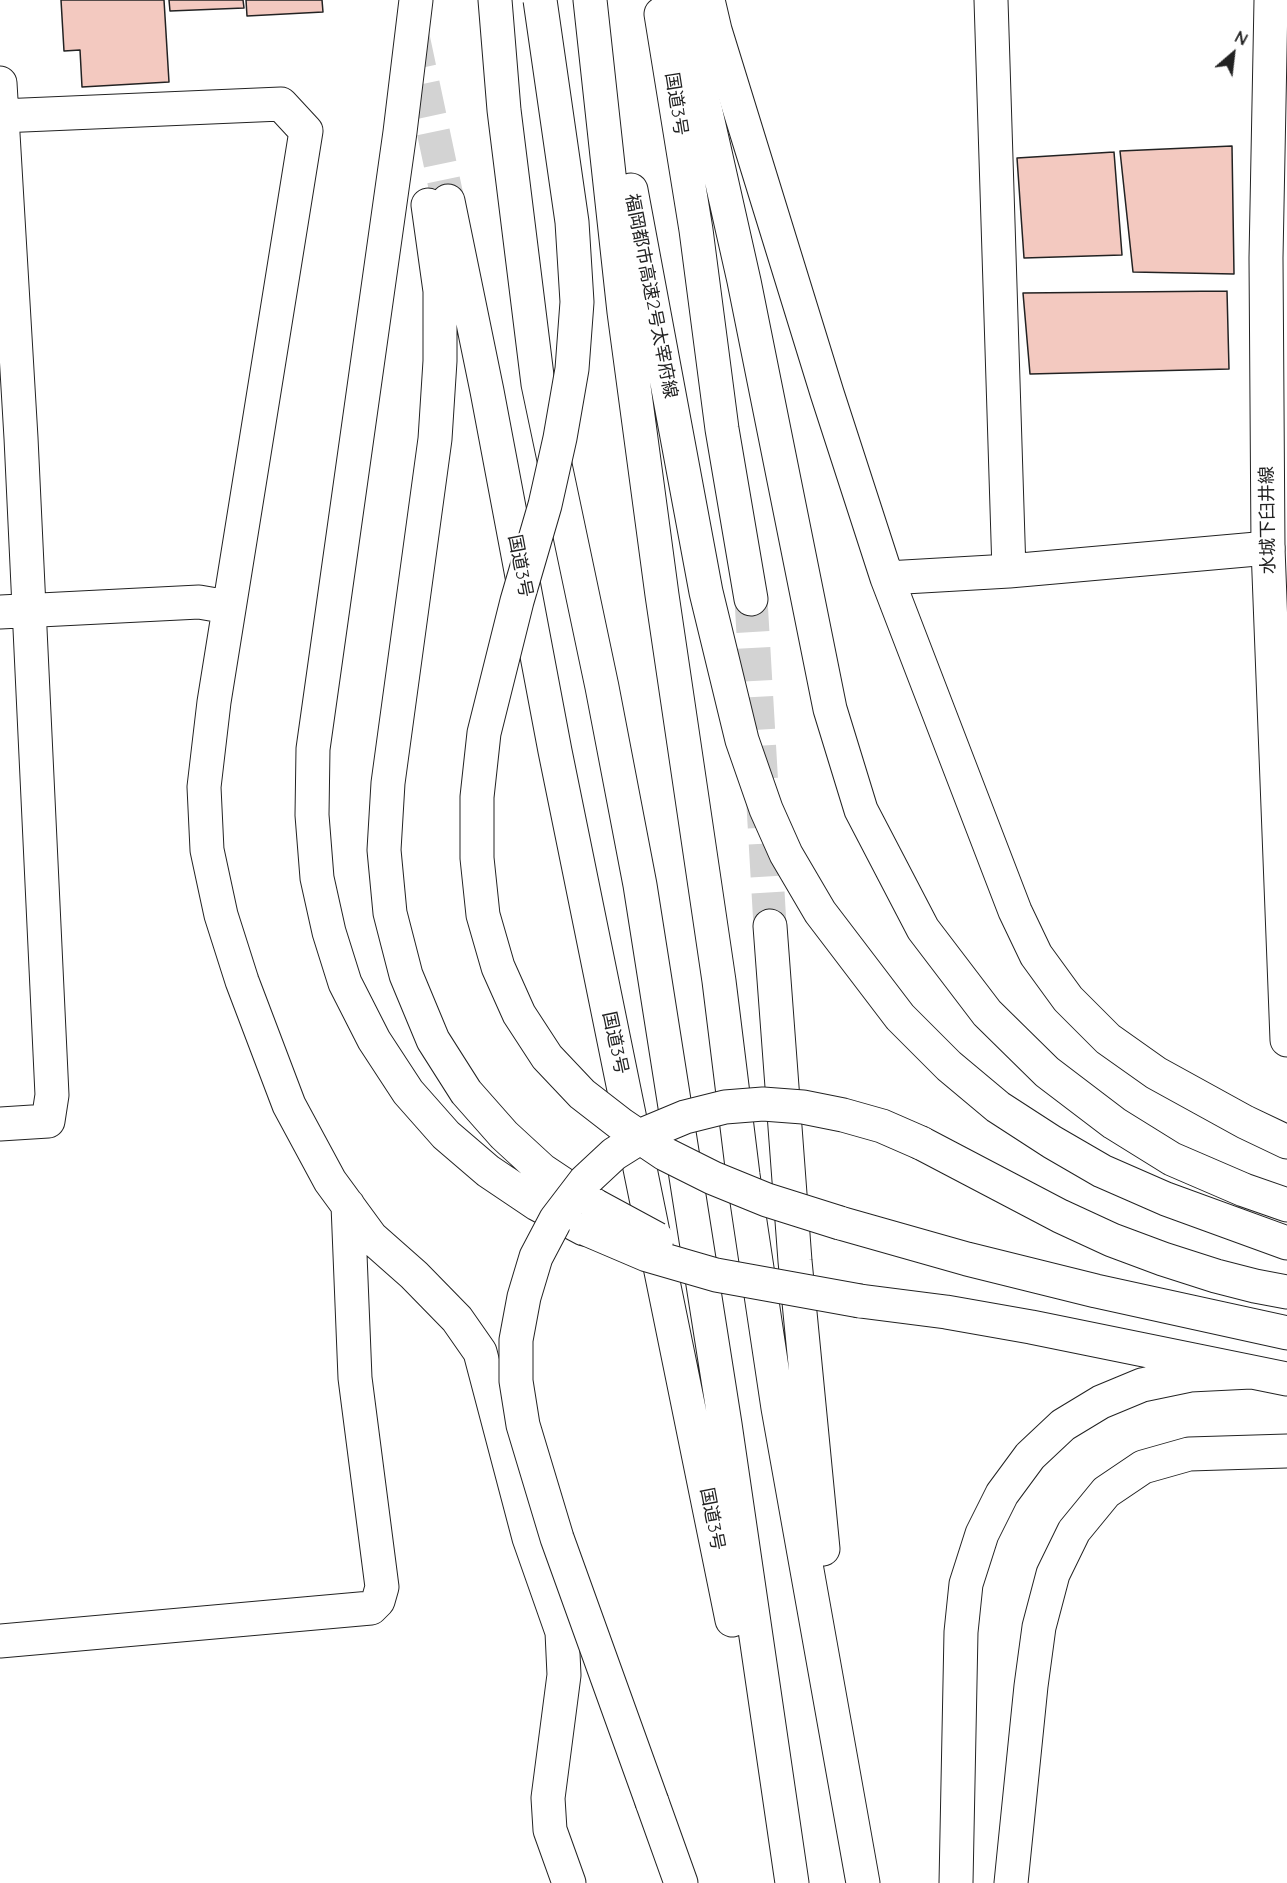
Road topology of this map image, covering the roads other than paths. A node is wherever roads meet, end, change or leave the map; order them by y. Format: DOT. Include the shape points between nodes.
graph roads {
  1 [pos="416,0"];
  2 [pos="495,0"];
  3 [pos="540,0"];
  4 [pos="590,0"];
  5 [pos="595,0"];
  6 [pos="659,0"];
  7 [pos="677,0"];
  8 [pos="708,0"];
  9 [pos="992,0"];
  10 [pos="1276,1"];
  11 [pos="0,83"];
  12 [pos="1,116"];
  13 [pos="1276,264"];
  14 [pos="1268,548"];
  15 [pos="1009,572"];
  16 [pos="887,578"];
  17 [pos="751,598"];
  18 [pos="228,607"];
  19 [pos="14,612"];
  20 [pos="770,926"];
  21 [pos="1287,1040"];
  22 [pos="0,1124"];
  23 [pos="1287,1142"];
  24 [pos="348,1205"];
  25 [pos="1287,1205"];
  26 [pos="591,1218"];
  27 [pos="1287,1243"];
  28 [pos="1287,1292"];
  29 [pos="1272,1330"];
  30 [pos="1251,1372"];
  31 [pos="1287,1379"];
  32 [pos="1287,1451"];
  33 [pos="0,1641"];
  34 [pos="569,1883"];
  35 [pos="681,1883"];
  36 [pos="786,1883"];
  37 [pos="792,1883"];
  38 [pos="865,1883"];
  39 [pos="956,1883"];
  40 [pos="1011,1883"];
  1 -- 26 [label="main road" via="313,749 312,815 317,878 345,983 374,1040 408,1092 446,1135 488,1171 537,1204"];
  2 -- 37 [label="main road" via="504,110 538,384 640,885"];
  3 -- 29 [label="main road, bridge" via="572,222 577,302 572,369 545,505 484,733 477,797 477,858 483,915 498,967 519,1014 547,1056 582,1094 665,1154 713,1178 766,1200 978,1262"];
  4 -- 38 [label="main road" via="624,312 777,1408"];
  5 -- 27 [label="main road, 福岡都市高速2号太宰府線" via="706,592 742,740 786,854 820,912 900,1017 998,1107 1102,1171"];
  6 -- 17 [label="main road, 国道3号"];
  7 -- 25 [label="main road" via="744,281 830,709 861,810 923,929 987,1013 1047,1072 1114,1123 1172,1159"];
  8 -- 16 [label="main road"];
  9 -- 15 [label="main road"];
  10 -- 13 [label="main road, 水城下臼井線"];
  11 -- 12 [label="main road"];
  12 -- 18 [label="main road" via="281,104 306,131"];
  12 -- 19 [label="main road"];
  13 -- 14 [label="main road, 水城下臼井線"];
  14 -- 15 [label="main road"];
  14 -- 21 [label="main road, 水城下臼井線"];
  15 -- 16 [label="main road"];
  16 -- 23 [label="main road" via="1015,911 1036,955 1068,999 1108,1039 1156,1073"];
  18 -- 19 [label="main road" via="199,602"];
  18 -- 24 [label="main road" via="204,787 207,850 221,915 242,981 289,1105 330,1181"];
  19 -- 22 [label="main road" via="52,1095 48,1121"];
  20 -- 38 [label="main road" via="789,1191 824,1562"];
  24 -- 33 [label="main road" via="355,1378 382,1587 378,1601 371,1608"];
  24 -- 34 [label="main road" via="371,1237 457,1319 480,1352 529,1538 562,1632 564,1675 548,1798 550,1830"];
  26 -- 30 [label="main road, bridge" via="782,1287 1031,1327"];
  26 -- 36 [label="main road, 国道3号" via="504,1135 466,1092 433,1040 406,975 390,914 384,850 388,783 435,439 440,362 438,203 487,391 555,751"];
  28 -- 35 [label="main road, bridge" via="1162,1259 1112,1240 882,1126 803,1107 735,1106 686,1117 649,1132 614,1154 585,1181 556,1219 536,1257 516,1340 516,1381 523,1425 557,1538"];
  30 -- 31 [label="main road"];
  30 -- 39 [label="main road" via="1190,1375 1142,1385 1101,1402 1063,1425 1030,1456 1002,1494 982,1534 966,1584 961,1632"];
  32 -- 40 [label="main road" via="1189,1454 1143,1467 1106,1492 1074,1531 1053,1574 1039,1626"];
}
